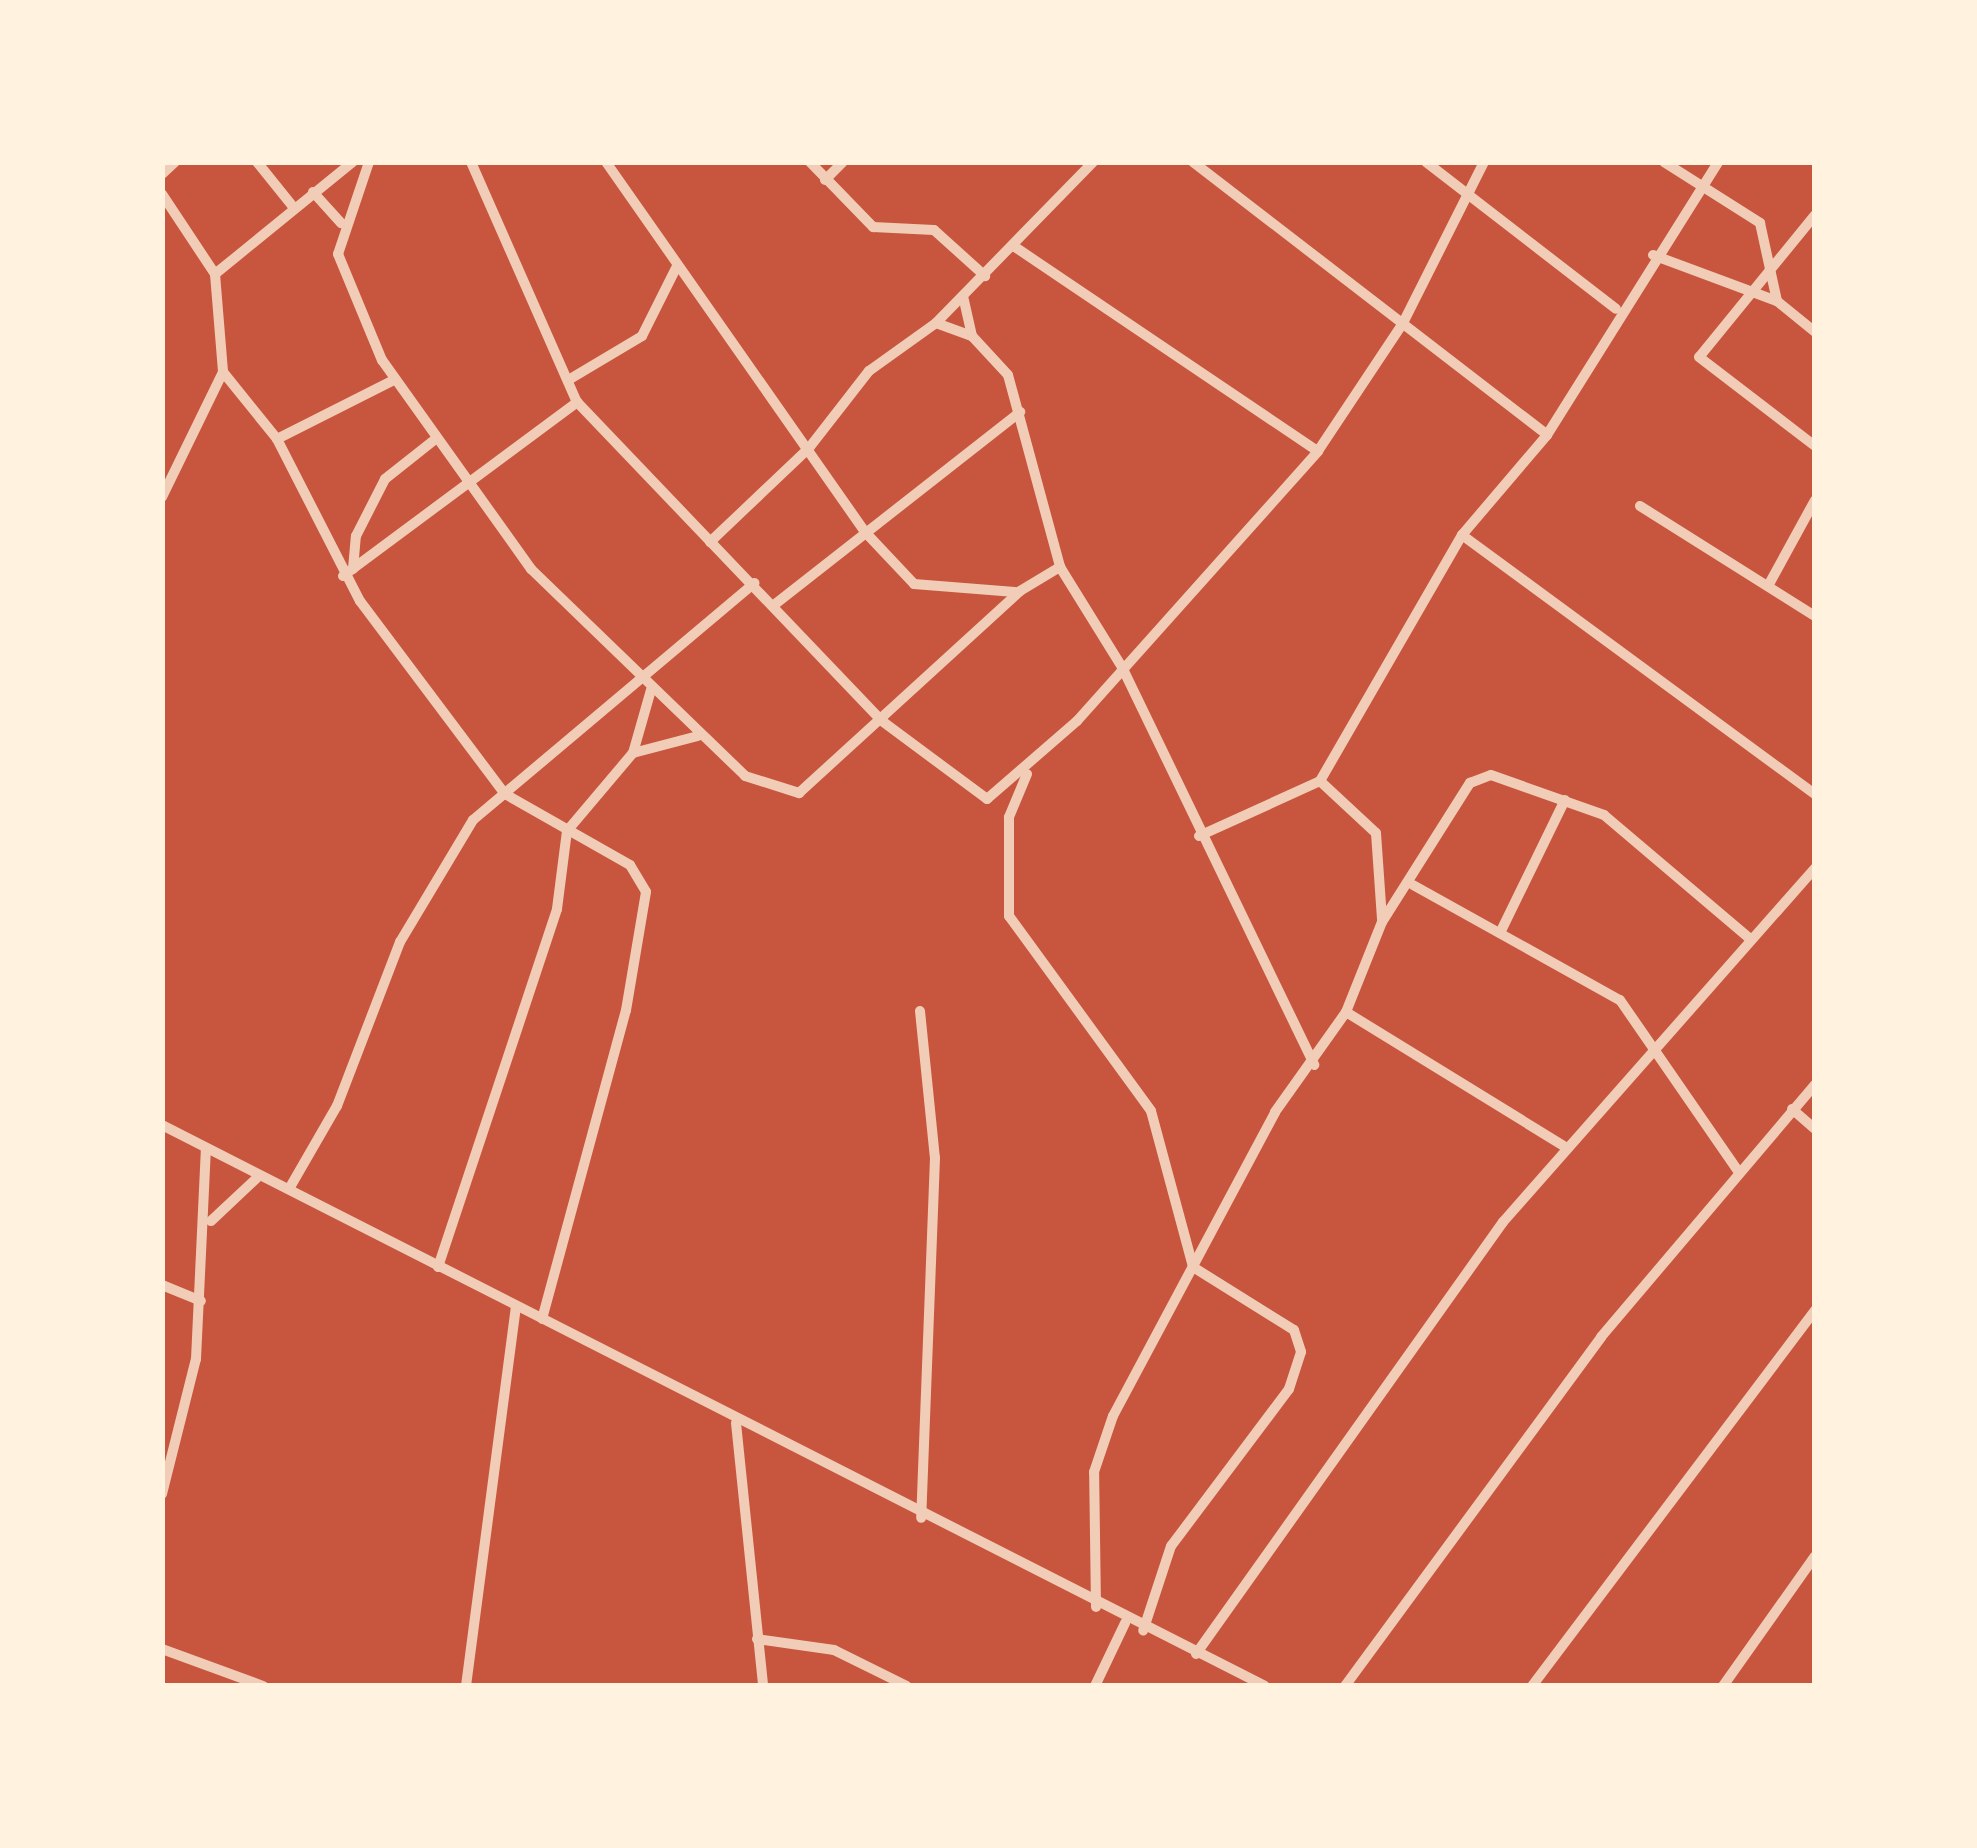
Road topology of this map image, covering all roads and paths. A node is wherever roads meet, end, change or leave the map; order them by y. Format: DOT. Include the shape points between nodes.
graph roads {
  1 [pos="175,162"];
  2 [pos="256,162"];
  3 [pos="353,162"];
  4 [pos="369,162"];
  5 [pos="471,162"];
  6 [pos="606,162"];
  7 [pos="810,162"];
  8 [pos="843,162"];
  9 [pos="1072,162"];
  10 [pos="1193,162"];
  11 [pos="1426,162"];
  12 [pos="1484,162"];
  13 [pos="1664,162"];
  14 [pos="1718,162"];
  15 [pos="1089,166"];
  16 [pos="162,174"];
  17 [pos="825,180"];
  18 [pos="1698,187"];
  19 [pos="313,192"];
  20 [pos="162,194"];
  21 [pos="1472,194"];
  22 [pos="293,208"];
  23 [pos="1815,215"];
  24 [pos="340,223"];
  25 [pos="1016,247"];
  26 [pos="1652,255"];
  27 [pos="676,268"];
  28 [pos="1770,272"];
  29 [pos="215,274"];
  30 [pos="985,276"];
  31 [pos="1755,292"];
  32 [pos="963,296"];
  33 [pos="1777,301"];
  34 [pos="1616,309"];
  35 [pos="935,323"];
  36 [pos="1403,323"];
  37 [pos="1815,332"];
  38 [pos="972,337"];
  39 [pos="223,372"];
  40 [pos="394,380"];
  41 [pos="570,380"];
  42 [pos="577,401"];
  43 [pos="1020,412"];
  44 [pos="1547,435"];
  45 [pos="277,439"];
  46 [pos="433,441"];
  47 [pos="1815,446"];
  48 [pos="809,448"];
  49 [pos="1318,451"];
  50 [pos="466,490"];
  51 [pos="162,497"];
  52 [pos="1815,500"];
  53 [pos="1640,506"];
  54 [pos="866,533"];
  55 [pos="1462,536"];
  56 [pos="710,542"];
  57 [pos="1060,567"];
  58 [pos="348,572"];
  59 [pos="754,583"];
  60 [pos="1768,586"];
  61 [pos="1020,591"];
  62 [pos="774,605"];
  63 [pos="1815,616"];
  64 [pos="1122,668"];
  65 [pos="646,686"];
  66 [pos="882,721"];
  67 [pos="698,736"];
  68 [pos="633,753"];
  69 [pos="1028,771"];
  70 [pos="1320,782"];
  71 [pos="505,794"];
  72 [pos="1815,794"];
  73 [pos="1565,800"];
  74 [pos="567,832"];
  75 [pos="1199,836"];
  76 [pos="1815,868"];
  77 [pos="1413,885"];
  78 [pos="1382,922"];
  79 [pos="1500,933"];
  80 [pos="1750,939"];
  81 [pos="920,1011"];
  82 [pos="1346,1012"];
  83 [pos="1649,1051"];
  84 [pos="1314,1065"];
  85 [pos="1815,1085"];
  86 [pos="1792,1108"];
  87 [pos="162,1125"];
  88 [pos="1815,1129"];
  89 [pos="206,1148"];
  90 [pos="1567,1148"];
  91 [pos="1738,1171"];
  92 [pos="260,1174"];
  93 [pos="289,1189"];
  94 [pos="211,1221"];
  95 [pos="438,1267"];
  96 [pos="1192,1267"];
  97 [pos="162,1285"];
  98 [pos="201,1301"];
  99 [pos="516,1306"];
  100 [pos="1815,1310"];
  101 [pos="542,1319"];
  102 [pos="736,1423"];
  103 [pos="162,1495"];
  104 [pos="921,1517"];
  105 [pos="1815,1556"];
  106 [pos="1096,1607"];
  107 [pos="1125,1623"];
  108 [pos="1143,1631"];
  109 [pos="757,1639"];
  110 [pos="162,1648"];
  111 [pos="1196,1654"];
  112 [pos="263,1686"];
  113 [pos="466,1686"];
  114 [pos="763,1686"];
  115 [pos="907,1686"];
  116 [pos="1095,1686"];
  117 [pos="1264,1686"];
  118 [pos="1345,1686"];
  119 [pos="1532,1686"];
  120 [pos="1723,1686"];
  1 -- 16 [label="street"];
  2 -- 22 [label="street"];
  3 -- 19 [label="street"];
  4 -- 24 [label="street"];
  5 -- 41 [label="street"];
  6 -- 27 [label="street"];
  7 -- 17 [label="street"];
  8 -- 17 [label="street"];
  9 -- 15 [label="street"];
  10 -- 36 [label="street"];
  11 -- 21 [label="street"];
  12 -- 21 [label="street"];
  13 -- 18 [label="street"];
  14 -- 18 [label="street"];
  15 -- 25 [label="street"];
  17 -- 30 [label="street" via="873,227 934,230"];
  18 -- 26 [label="street"];
  18 -- 28 [label="street" via="1752,213"];
  19 -- 22 [label="street"];
  19 -- 24 [label="street"];
  20 -- 29 [label="street"];
  21 -- 34 [label="street"];
  21 -- 36 [label="street"];
  22 -- 29 [label="street"];
  23 -- 28 [label="street"];
  24 -- 40 [label="street" via="340,267"];
  25 -- 30 [label="street"];
  25 -- 49 [label="street"];
  26 -- 31 [label="street"];
  26 -- 34 [label="street"];
  27 -- 41 [label="street" via="642,336"];
  27 -- 48 [label="street"];
  28 -- 31 [label="street"];
  28 -- 33 [label="street"];
  29 -- 39 [label="street"];
  30 -- 32 [label="street"];
  31 -- 33 [label="street"];
  31 -- 47 [label="street" via="1700,363"];
  32 -- 35 [label="street"];
  32 -- 38 [label="street"];
  33 -- 37 [label="street"];
  34 -- 44 [label="street"];
  35 -- 38 [label="street"];
  35 -- 48 [label="street" via="869,371"];
  36 -- 44 [label="street"];
  36 -- 49 [label="street"];
  38 -- 43 [label="street" via="1008,375"];
  39 -- 45 [label="street"];
  39 -- 51 [label="street"];
  40 -- 45 [label="street"];
  40 -- 46 [label="street"];
  41 -- 42 [label="street"];
  42 -- 50 [label="street"];
  42 -- 56 [label="street"];
  43 -- 54 [label="street"];
  43 -- 57 [label="street"];
  44 -- 55 [label="street"];
  45 -- 58 [label="street"];
  46 -- 50 [label="street"];
  46 -- 58 [label="street" via="386,478 356,536"];
  48 -- 54 [label="street"];
  48 -- 56 [label="street"];
  49 -- 64 [label="street"];
  50 -- 58 [label="street"];
  50 -- 65 [label="street"];
  52 -- 60 [label="street"];
  53 -- 60 [label="street"];
  54 -- 61 [label="street" via="923,589"];
  54 -- 62 [label="street"];
  55 -- 70 [label="street"];
  55 -- 72 [label="street"];
  56 -- 59 [label="street"];
  57 -- 61 [label="street"];
  57 -- 64 [label="street"];
  58 -- 71 [label="street"];
  59 -- 62 [label="street"];
  59 -- 65 [label="street"];
  60 -- 63 [label="street"];
  61 -- 66 [label="street"];
  62 -- 66 [label="street"];
  64 -- 69 [label="street"];
  64 -- 75 [label="street"];
  65 -- 67 [label="street"];
  65 -- 68 [label="street"];
  65 -- 71 [label="street"];
  66 -- 67 [label="street" via="799,793 745,776"];
  66 -- 69 [label="street" via="978,799"];
  67 -- 68 [label="street"];
  68 -- 74 [label="street"];
  69 -- 96 [label="street" via="1009,818 1010,916 1151,1111"];
  70 -- 75 [label="street"];
  70 -- 78 [label="street" via="1376,833"];
  71 -- 74 [label="street"];
  71 -- 93 [label="street" via="473,820 400,942 328,1127"];
  73 -- 77 [label="street" via="1480,775"];
  73 -- 79 [label="street"];
  73 -- 80 [label="street" via="1621,827"];
  74 -- 95 [label="street" via="557,910"];
  74 -- 101 [label="street" via="630,865 648,902"];
  75 -- 84 [label="street"];
  76 -- 80 [label="street"];
  77 -- 78 [label="street"];
  77 -- 79 [label="street"];
  78 -- 82 [label="street"];
  79 -- 83 [label="street" via="1620,1000"];
  80 -- 83 [label="street"];
  81 -- 104 [label="street" via="935,1158"];
  82 -- 84 [label="street"];
  82 -- 90 [label="street"];
  83 -- 90 [label="street"];
  83 -- 91 [label="street"];
  84 -- 96 [label="street" via="1275,1112"];
  85 -- 86 [label="street"];
  86 -- 88 [label="street"];
  86 -- 91 [label="street"];
  87 -- 89 [label="street"];
  89 -- 92 [label="street"];
  89 -- 94 [label="street"];
  90 -- 111 [label="street"];
  91 -- 118 [label="street"];
  92 -- 93 [label="street"];
  92 -- 94 [label="street"];
  93 -- 95 [label="street"];
  94 -- 98 [label="street"];
  95 -- 99 [label="street"];
  96 -- 106 [label="street" via="1100,1446"];
  96 -- 108 [label="street" via="1294,1330 1301,1363 1171,1546"];
  97 -- 98 [label="street"];
  98 -- 103 [label="street" via="190,1400"];
  99 -- 101 [label="street"];
  99 -- 113 [label="street"];
  100 -- 119 [label="street"];
  101 -- 102 [label="street"];
  102 -- 104 [label="street"];
  102 -- 109 [label="street"];
  104 -- 106 [label="street"];
  105 -- 120 [label="street"];
  106 -- 107 [label="street"];
  107 -- 108 [label="street"];
  107 -- 116 [label="street"];
  108 -- 111 [label="street"];
  109 -- 114 [label="street"];
  109 -- 115 [label="street" via="833,1650"];
  110 -- 112 [label="street"];
  111 -- 117 [label="street"];
}
